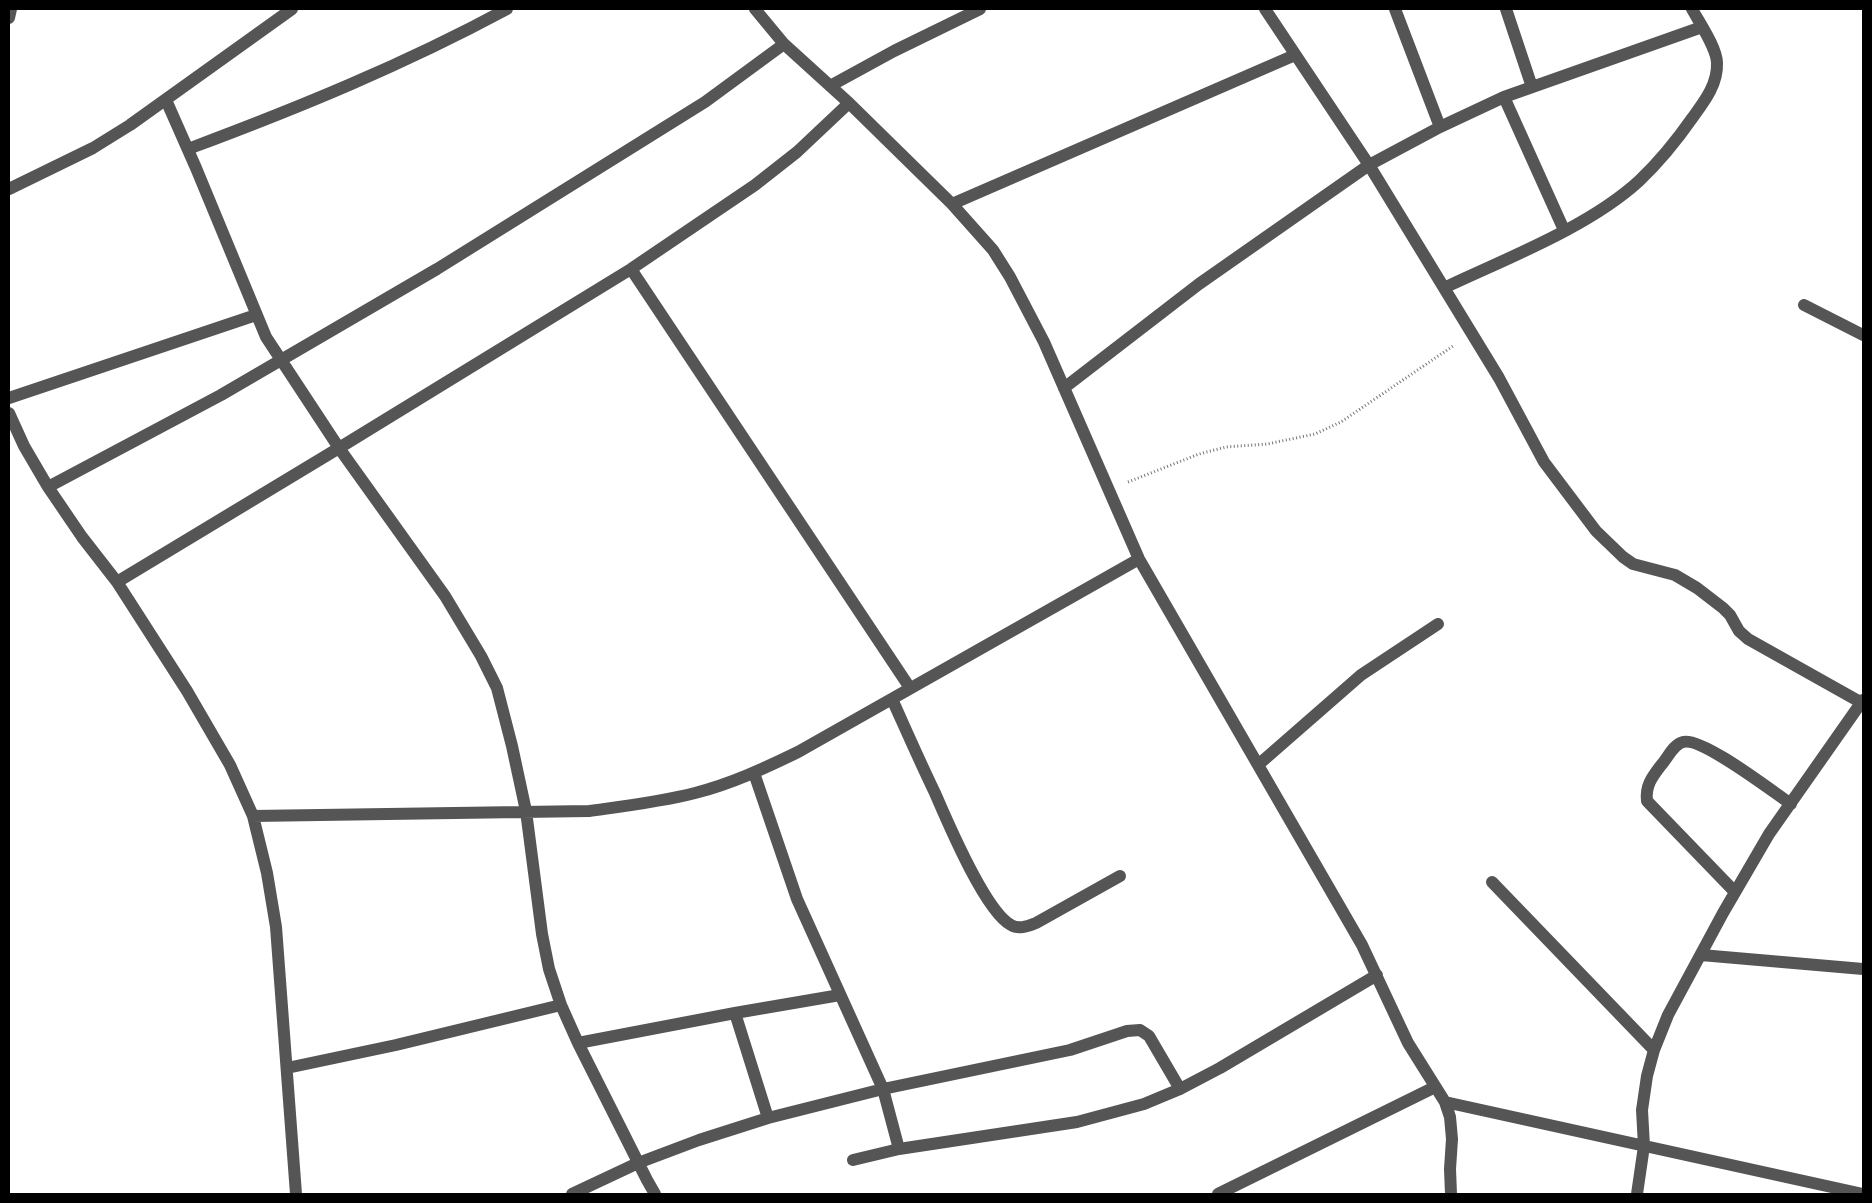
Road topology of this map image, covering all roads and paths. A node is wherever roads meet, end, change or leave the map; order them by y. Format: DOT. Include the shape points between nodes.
graph roads {
  1 [pos="11,9"];
  2 [pos="292,9"];
  3 [pos="507,9"];
  4 [pos="755,9"];
  5 [pos="980,9"];
  6 [pos="1265,9"];
  7 [pos="1395,9"];
  8 [pos="1506,9"];
  9 [pos="1692,9"];
  10 [pos="9,18"];
  11 [pos="1702,27"];
  12 [pos="784,44"];
  13 [pos="1295,55"];
  14 [pos="830,86"];
  15 [pos="1532,87"];
  16 [pos="1504,97"];
  17 [pos="166,100"];
  18 [pos="849,103"];
  19 [pos="1440,127"];
  20 [pos="188,149"];
  21 [pos="1369,165"];
  22 [pos="9,190"];
  23 [pos="952,204"];
  24 [pos="1564,230"];
  25 [pos="631,269"];
  26 [pos="1444,288"];
  27 [pos="1804,305"];
  28 [pos="256,315"];
  29 [pos="1472,333"];
  30 [pos="1863,335"];
  31 [pos="279,360"];
  32 [pos="1064,388"];
  33 [pos="9,398"];
  34 [pos="9,413"];
  35 [pos="339,448"];
  36 [pos="48,487"];
  37 [pos="1109,490"];
  38 [pos="1139,559"];
  39 [pos="117,582"];
  40 [pos="1438,624"];
  41 [pos="910,688"];
  42 [pos="892,699"];
  43 [pos="1862,702"];
  44 [pos="1258,765"];
  45 [pos="754,773"];
  46 [pos="1791,804"];
  47 [pos="526,811"];
  48 [pos="253,816"];
  49 [pos="1120,876"];
  50 [pos="1492,882"];
  51 [pos="1736,892"];
  52 [pos="1701,955"];
  53 [pos="1863,969"];
  54 [pos="1376,974"];
  55 [pos="840,995"];
  56 [pos="561,1005"];
  57 [pos="735,1013"];
  58 [pos="578,1043"];
  59 [pos="1654,1050"];
  60 [pos="287,1068"];
  61 [pos="1435,1087"];
  62 [pos="883,1089"];
  63 [pos="1180,1089"];
  64 [pos="1445,1102"];
  65 [pos="768,1118"];
  66 [pos="1644,1146"];
  67 [pos="899,1149"];
  68 [pos="853,1160"];
  69 [pos="638,1163"];
  70 [pos="296,1194"];
  71 [pos="572,1194"];
  72 [pos="655,1194"];
  73 [pos="1218,1194"];
  74 [pos="1451,1194"];
  75 [pos="1637,1194"];
  76 [pos="1863,1194"];
  1 -- 10 [label="street"];
  2 -- 17 [label="street"];
  3 -- 20 [label="street" via="348,87"];
  4 -- 12 [label="street"];
  5 -- 14 [label="street"];
  6 -- 13 [label="street"];
  7 -- 19 [label="street"];
  8 -- 15 [label="street"];
  9 -- 11 [label="street"];
  11 -- 15 [label="street"];
  11 -- 24 [label="street" via="1718,62 1706,99 1656,164 1638,181 1619,197"];
  12 -- 14 [label="street"];
  12 -- 31 [label="street" via="705,102 618,157 437,269"];
  13 -- 21 [label="street"];
  13 -- 23 [label="street"];
  14 -- 18 [label="street"];
  15 -- 16 [label="street"];
  16 -- 19 [label="street"];
  16 -- 24 [label="street"];
  17 -- 20 [label="street"];
  17 -- 22 [label="street" via="93,148"];
  18 -- 23 [label="street"];
  18 -- 25 [label="street" via="797,152 754,185"];
  19 -- 21 [label="street"];
  20 -- 28 [label="street"];
  21 -- 26 [label="street"];
  21 -- 32 [label="street" via="1200,284"];
  23 -- 32 [label="street" via="993,250 1010,277"];
  24 -- 26 [label="street"];
  25 -- 35 [label="street"];
  25 -- 41 [label="street"];
  26 -- 29 [label="street"];
  27 -- 30 [label="street"];
  28 -- 31 [label="street"];
  28 -- 33 [label="street"];
  29 -- 37 [label="path" via="1341,422 1314,434 1199,454"];
  29 -- 43 [label="street" via="1544,462 1610,546 1633,564 1686,581 1723,608 1748,639"];
  31 -- 35 [label="street"];
  31 -- 36 [label="street"];
  32 -- 37 [label="street"];
  34 -- 36 [label="street"];
  35 -- 39 [label="street"];
  35 -- 47 [label="street" via="445,596 482,656 505,715"];
  36 -- 39 [label="street"];
  37 -- 38 [label="street"];
  38 -- 41 [label="street"];
  38 -- 44 [label="street"];
  39 -- 48 [label="street" via="216,740"];
  40 -- 44 [label="street" via="1361,675"];
  41 -- 42 [label="street"];
  42 -- 45 [label="street"];
  42 -- 49 [label="street" via="959,847 1003,920 1013,927 1023,928"];
  43 -- 46 [label="street"];
  44 -- 54 [label="street"];
  45 -- 47 [label="street" via="696,793 640,804 589,810"];
  45 -- 55 [label="street" via="797,899"];
  46 -- 51 [label="street" via="1769,834"];
  46 -- 51 [label="street" via="1713,750 1692,742 1683,741 1675,746 1651,780 1647,801"];
  47 -- 48 [label="street"];
  47 -- 56 [label="street" via="542,934"];
  48 -- 60 [label="street" via="276,927"];
  50 -- 59 [label="street"];
  51 -- 52 [label="street"];
  52 -- 53 [label="street"];
  52 -- 59 [label="street" via="1668,1015"];
  54 -- 61 [label="street" via="1408,1042"];
  54 -- 63 [label="street"];
  55 -- 57 [label="street"];
  55 -- 62 [label="street"];
  56 -- 58 [label="street"];
  56 -- 60 [label="street"];
  57 -- 58 [label="street"];
  57 -- 65 [label="street"];
  58 -- 69 [label="street"];
  59 -- 66 [label="street" via="1642,1110"];
  60 -- 70 [label="street"];
  61 -- 64 [label="street"];
  61 -- 73 [label="street"];
  62 -- 63 [label="street" via="1061,1052 1134,1030 1145,1032 1154,1041"];
  62 -- 65 [label="street"];
  62 -- 67 [label="street"];
  63 -- 67 [label="street" via="1144,1104 1077,1122"];
  64 -- 66 [label="street"];
  64 -- 74 [label="street" via="1452,1139"];
  65 -- 69 [label="street"];
  66 -- 75 [label="street"];
  66 -- 76 [label="street"];
  67 -- 68 [label="street"];
  69 -- 71 [label="street"];
  69 -- 72 [label="street"];
}
